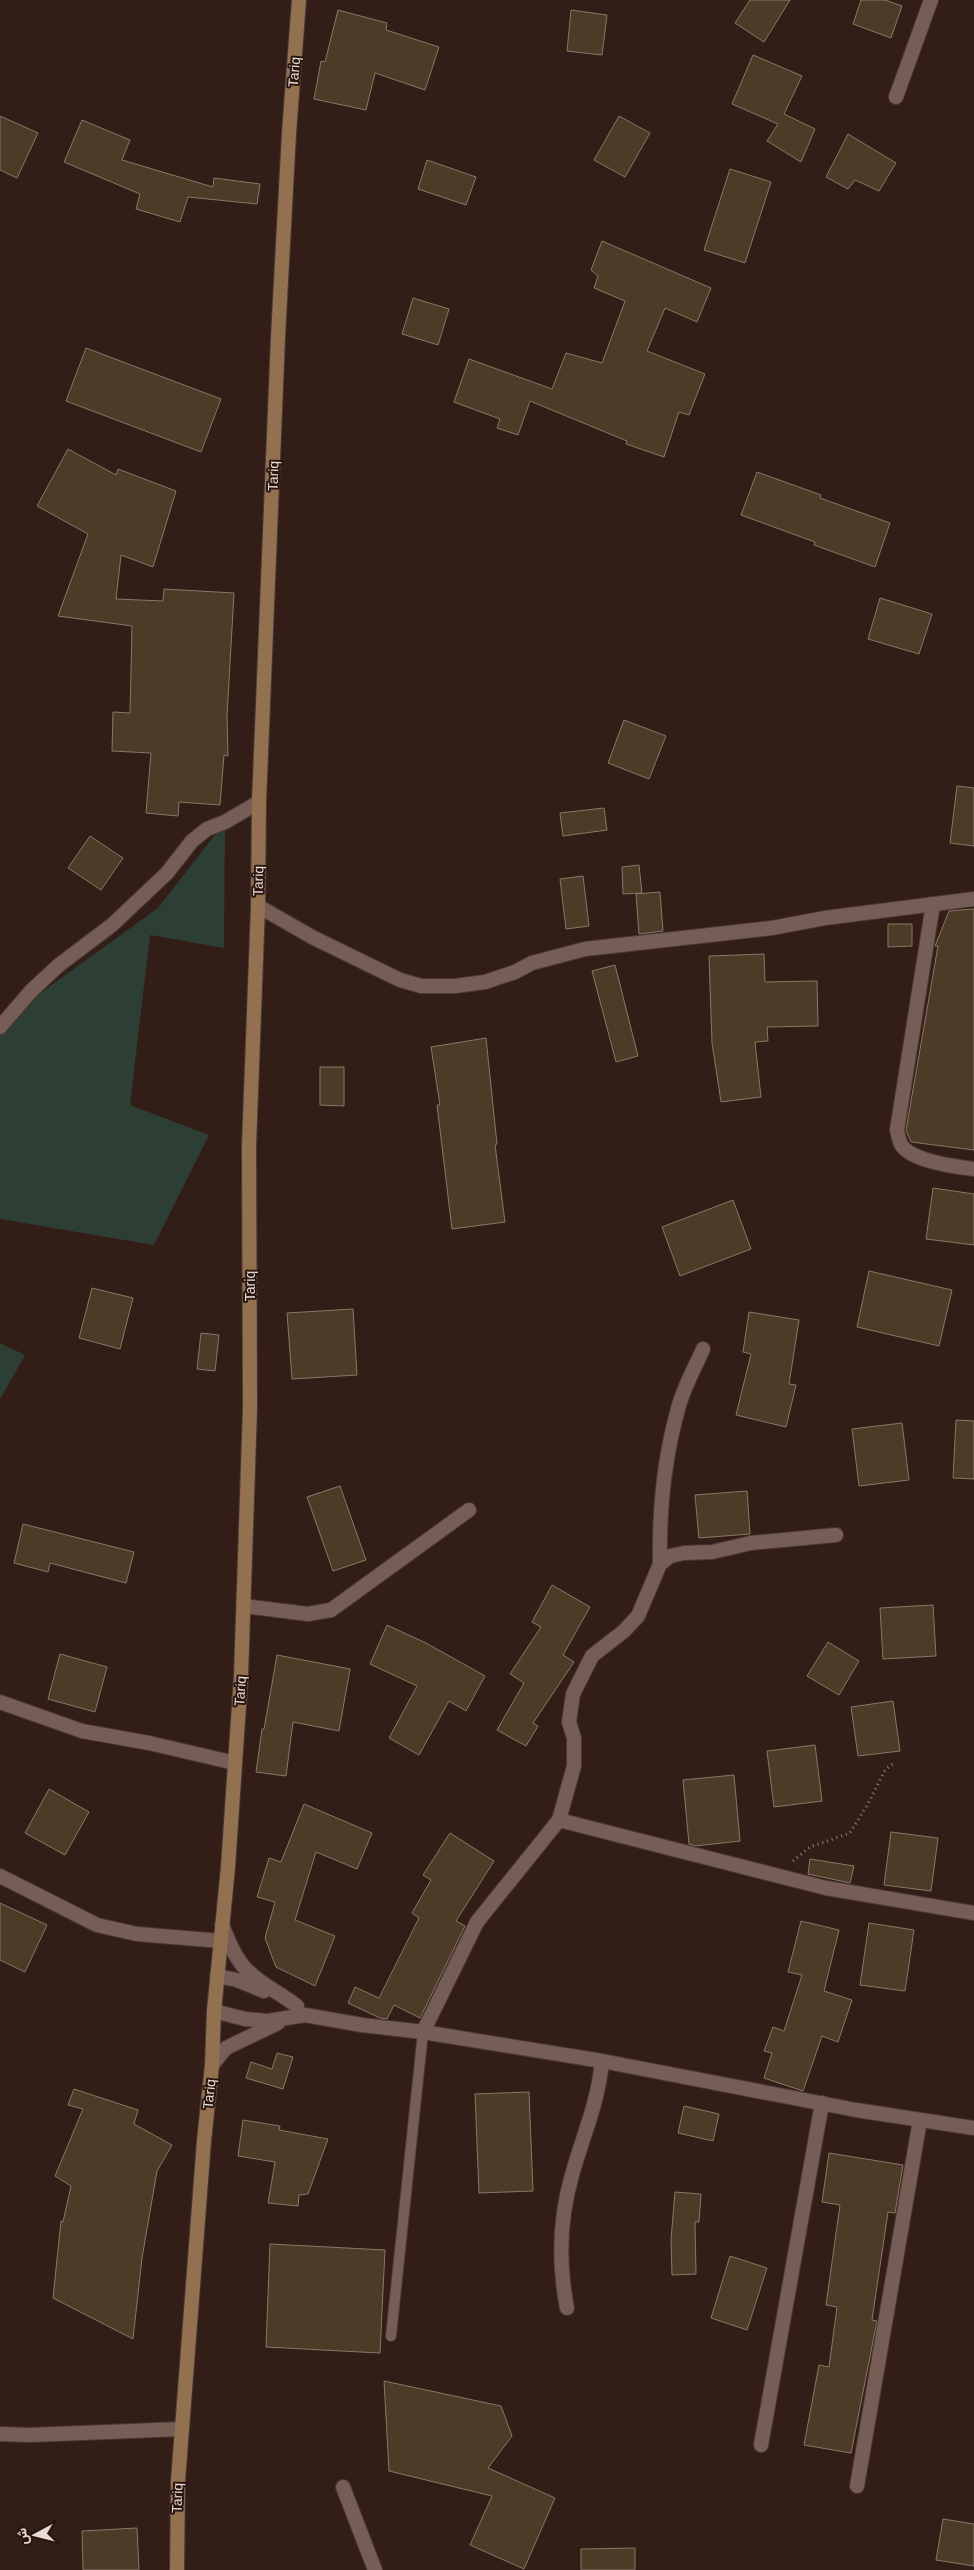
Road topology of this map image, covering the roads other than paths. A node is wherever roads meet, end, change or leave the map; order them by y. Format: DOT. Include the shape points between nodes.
graph roads {
  1 [pos="299,0"];
  2 [pos="931,0"];
  3 [pos="896,97"];
  4 [pos="259,802"];
  5 [pos="974,900"];
  6 [pos="933,904"];
  7 [pos="258,906"];
  8 [pos="0,1027"];
  9 [pos="974,1169"];
  10 [pos="703,1349"];
  11 [pos="468,1510"];
  12 [pos="836,1535"];
  13 [pos="660,1564"];
  14 [pos="244,1606"];
  15 [pos="0,1702"];
  16 [pos="235,1763"];
  17 [pos="559,1820"];
  18 [pos="0,1876"];
  19 [pos="974,1913"];
  20 [pos="222,1925"];
  21 [pos="221,1941"];
  22 [pos="217,1976"];
  23 [pos="214,2011"];
  24 [pos="298,2013"];
  25 [pos="423,2032"];
  26 [pos="602,2061"];
  27 [pos="212,2065"];
  28 [pos="822,2103"];
  29 [pos="920,2120"];
  30 [pos="974,2128"];
  31 [pos="567,2308"];
  32 [pos="391,2336"];
  33 [pos="182,2429"];
  34 [pos="0,2434"];
  35 [pos="761,2445"];
  36 [pos="857,2486"];
  37 [pos="343,2487"];
  38 [pos="176,2570"];
  39 [pos="375,2570"];
  1 -- 4 [label="main road, Tariq" via="278,337"];
  2 -- 3 [label="street"];
  4 -- 7 [label="main road, Tariq"];
  4 -- 8 [label="street" via="226,822 207,829 192,841 167,873 112,925 59,965"];
  5 -- 6 [label="street"];
  6 -- 7 [label="street" via="772,928 585,949 532,963 485,982 455,986 421,986 400,980 312,937"];
  6 -- 9 [label="street" via="897,1130 901,1146 914,1155"];
  7 -- 14 [label="main road, Tariq" via="248,1146 250,1408"];
  10 -- 13 [label="street" via="678,1408 665,1472 659,1527"];
  11 -- 14 [label="street" via="331,1610 308,1614"];
  12 -- 13 [label="street" via="684,1553 670,1556"];
  13 -- 17 [label="street" via="638,1616 592,1656 574,1694 569,1722 574,1738 574,1766"];
  14 -- 16 [label="main road, Tariq"];
  15 -- 16 [label="street" via="82,1731"];
  16 -- 20 [label="main road, Tariq"];
  17 -- 19 [label="street" via="826,1888"];
  17 -- 25 [label="street" via="477,1922"];
  18 -- 21 [label="street" via="97,1925 137,1934"];
  20 -- 21 [label="main road, Tariq"];
  20 -- 24 [label="street" via="243,1966"];
  21 -- 22 [label="main road, Tariq"];
  22 -- 23 [label="main road, Tariq"];
  22 -- 24 [label="street" via="237,1980"];
  23 -- 24 [label="street" via="245,2019 268,2020"];
  23 -- 27 [label="main road, Tariq"];
  24 -- 25 [label="street"];
  24 -- 27 [label="street" via="226,2048"];
  25 -- 26 [label="street"];
  25 -- 32 [label="lane"];
  26 -- 28 [label="street"];
  26 -- 31 [label="street" via="596,2104 571,2176 560,2231 560,2264"];
  27 -- 33 [label="main road, Tariq"];
  28 -- 29 [label="street"];
  28 -- 35 [label="street"];
  29 -- 30 [label="street"];
  29 -- 36 [label="street"];
  33 -- 34 [label="street"];
  33 -- 38 [label="main road, Tariq"];
  37 -- 39 [label="street"];
}
